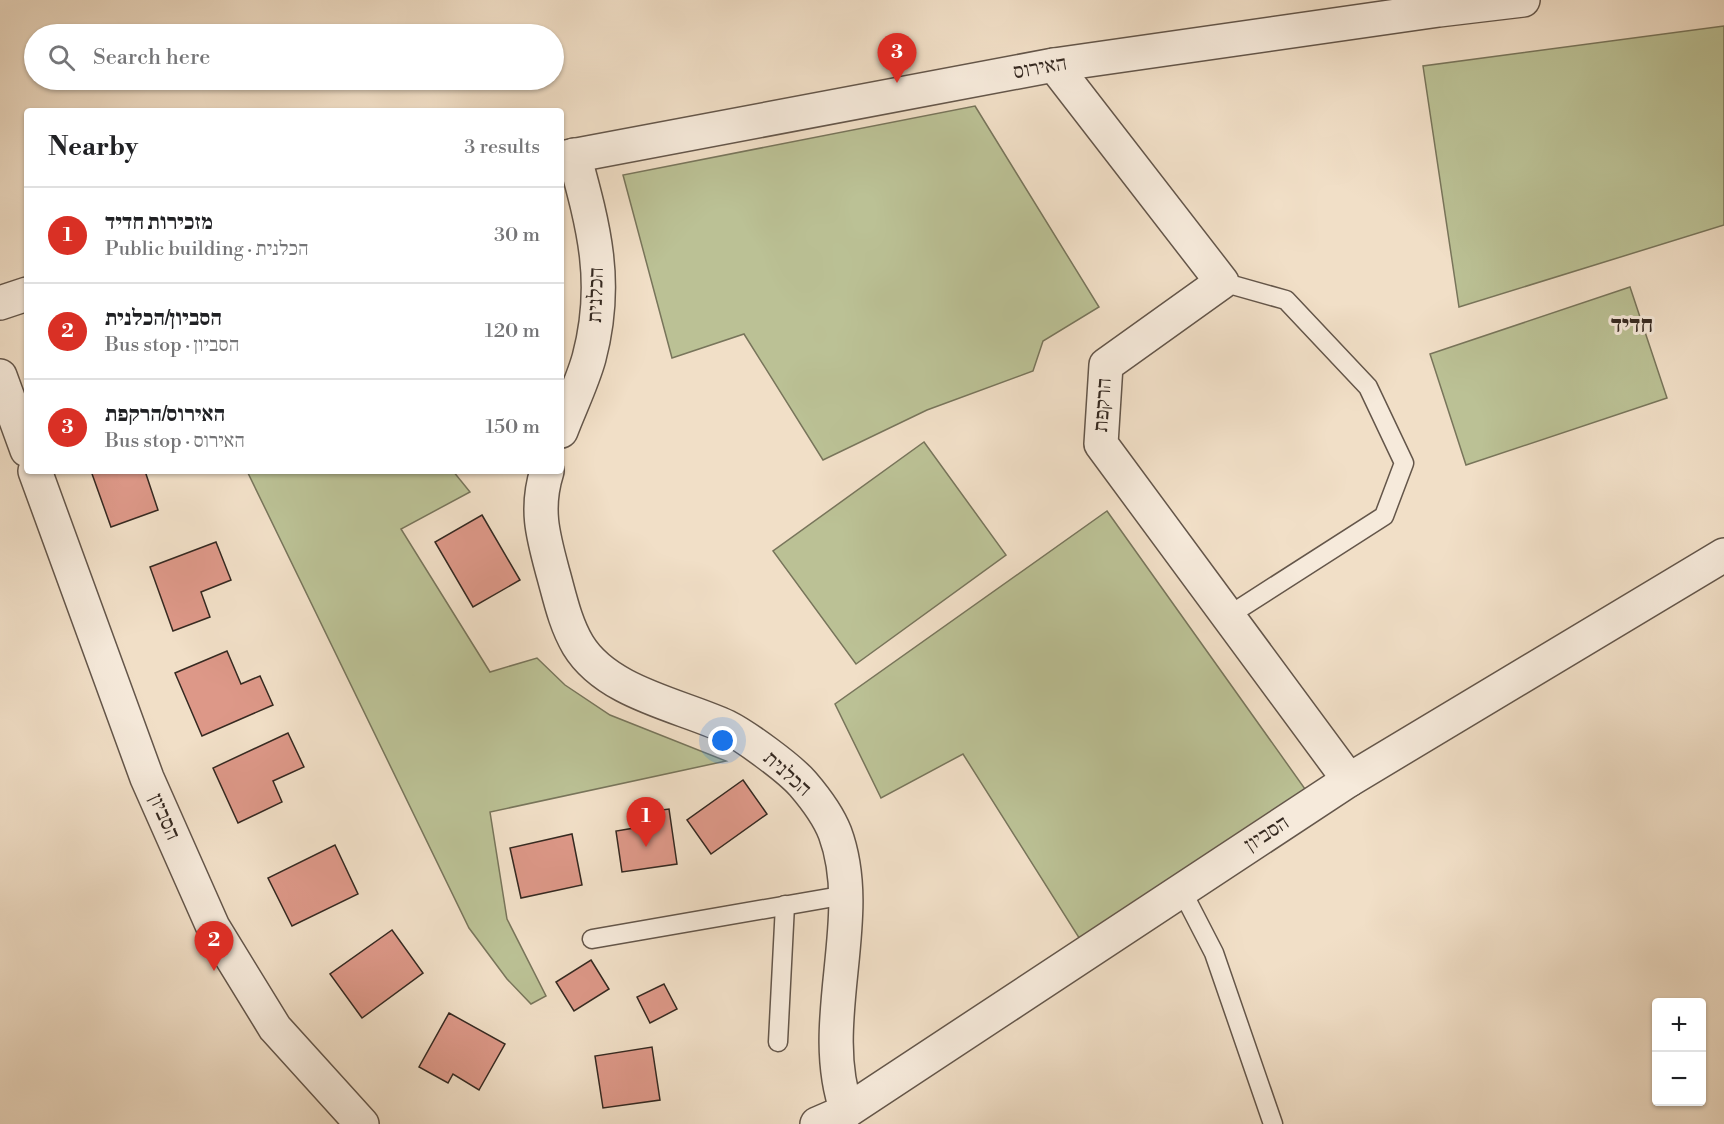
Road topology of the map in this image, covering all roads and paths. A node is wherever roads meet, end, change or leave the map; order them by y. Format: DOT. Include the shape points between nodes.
graph roads {
  1 [pos="1523,0"];
  2 [pos="1054,65"];
  3 [pos="568,157"];
  4 [pos="1222,282"];
  5 [pos="24,295"];
  6 [pos="0,303"];
  7 [pos="0,376"];
  8 [pos="564,423"];
  9 [pos="24,442"];
  10 [pos="36,474"];
  11 [pos="546,474"];
  12 [pos="1724,555"];
  13 [pos="1228,616"];
  14 [pos="1349,780"];
  15 [pos="1182,891"];
  16 [pos="846,895"];
  17 [pos="785,905"];
  18 [pos="592,939"];
  19 [pos="778,1042"];
  20 [pos="848,1111"];
  21 [pos="362,1124"];
  22 [pos="817,1124"];
  23 [pos="1273,1124"];
  1 -- 2 [label="street, האירוס"];
  2 -- 3 [label="street, האירוס"];
  2 -- 4 [label="street"];
  3 -- 8 [label="street, הכלנית" via="592,221 599,301 588,360"];
  4 -- 13 [label="street, הרקפת" via="1106,364 1101,444"];
  4 -- 13 [label="lane" via="1286,300 1368,387 1404,463 1384,516"];
  5 -- 6 [label="street"];
  7 -- 9 [label="street"];
  10 -- 21 [label="street, הסביון" via="147,778 213,927 275,1028"];
  11 -- 16 [label="street, הכלנית" via="542,529 566,620 579,647 600,670 620,684 729,728 801,782 834,832"];
  12 -- 14 [label="street, הסביון"];
  13 -- 14 [label="street, הרקפת"];
  14 -- 15 [label="street, הסביון"];
  15 -- 20 [label="street, הסביון"];
  15 -- 23 [label="lane" via="1214,953"];
  16 -- 17 [label="lane"];
  16 -- 20 [label="street, הכלנית" via="836,1036 842,1097"];
  17 -- 18 [label="lane"];
  17 -- 19 [label="lane"];
  20 -- 22 [label="street, הסביון"];
}
